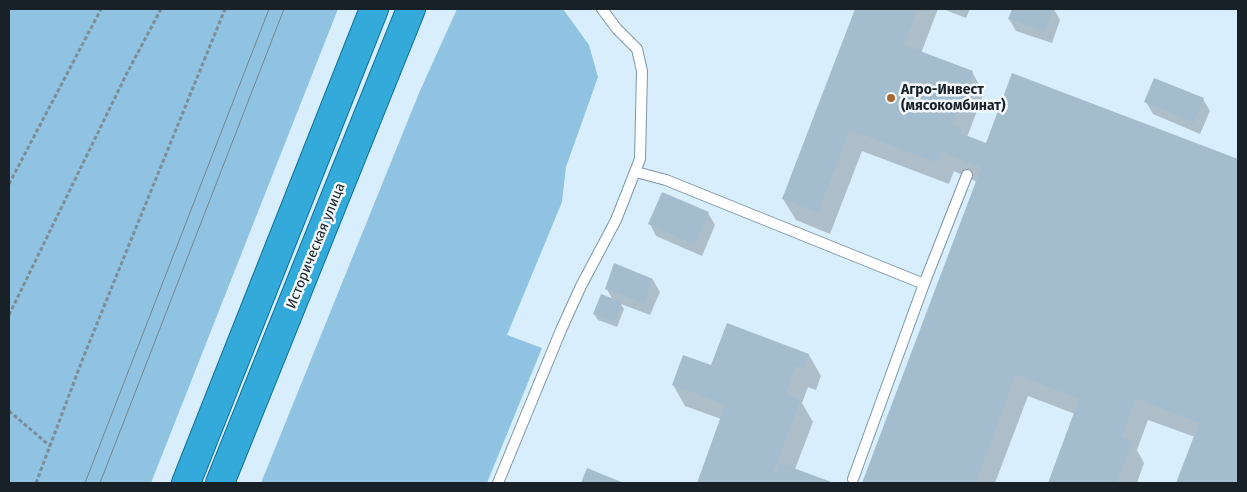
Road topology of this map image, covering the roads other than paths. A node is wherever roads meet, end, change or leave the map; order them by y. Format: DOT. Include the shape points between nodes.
graph roads {
  1 [pos="374,9"];
  2 [pos="411,9"];
  3 [pos="602,9"];
  4 [pos="636,172"];
  5 [pos="966,175"];
  6 [pos="924,284"];
  7 [pos="853,478"];
  8 [pos="186,483"];
  9 [pos="220,483"];
  10 [pos="498,483"];
  1 -- 8 [label="highway"];
  2 -- 9 [label="highway, Историческая улица"];
  3 -- 4 [label="lane" via="637,49 639,56 642,71 640,159"];
  4 -- 6 [label="lane" via="675,184"];
  4 -- 10 [label="lane" via="616,220 561,330"];
  5 -- 6 [label="lane"];
  6 -- 7 [label="lane"];
}
